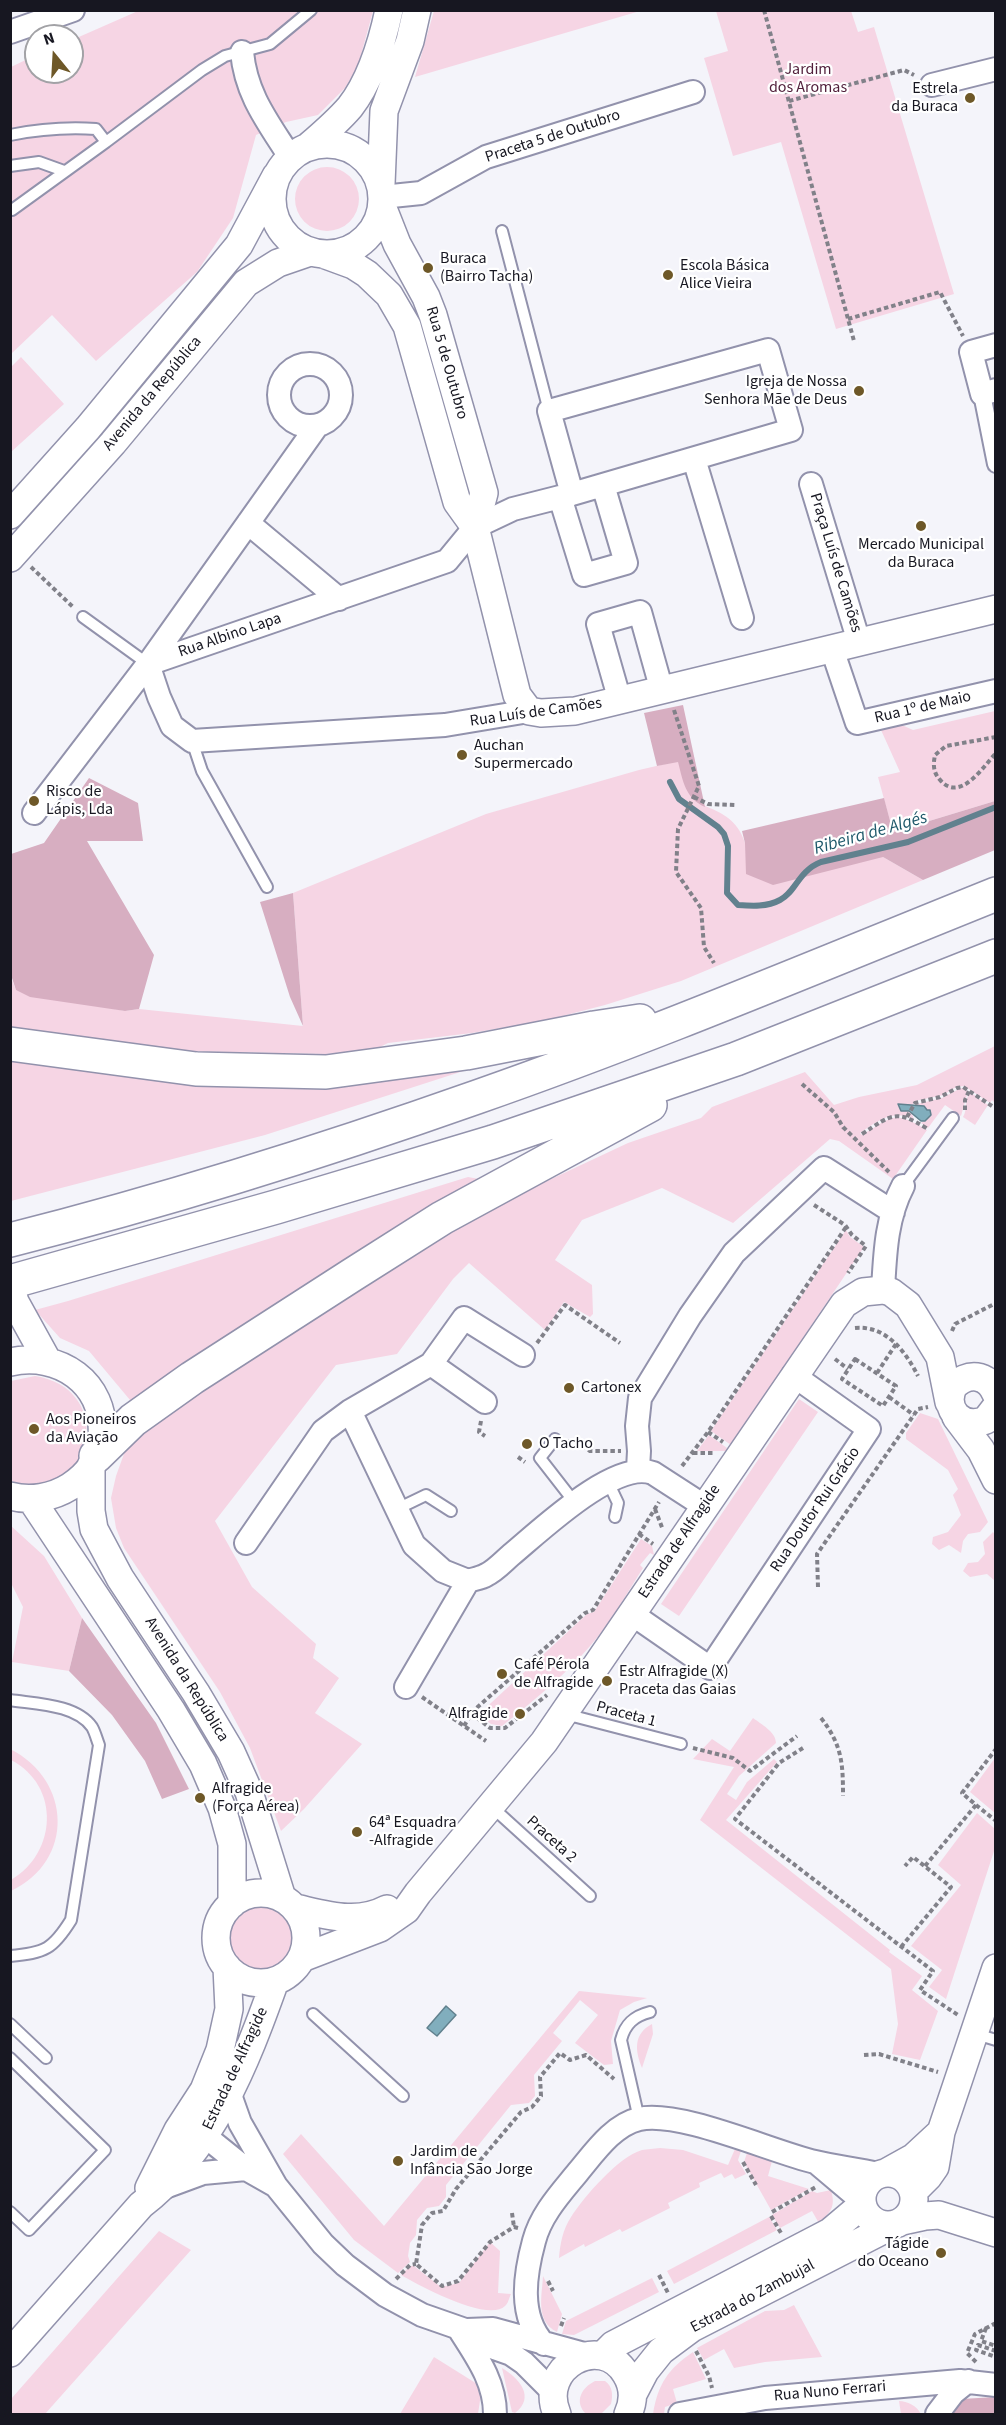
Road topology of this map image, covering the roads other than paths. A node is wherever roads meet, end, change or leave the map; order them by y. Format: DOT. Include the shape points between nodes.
graph roads {
  1 [pos="73,10"];
  2 [pos="311,10"];
  3 [pos="389,10"];
  4 [pos="417,10"];
  5 [pos="10,32"];
  6 [pos="242,52"];
  7 [pos="996,69"];
  8 [pos="932,85"];
  9 [pos="693,92"];
  10 [pos="10,135"];
  11 [pos="106,142"];
  12 [pos="292,160"];
  13 [pos="10,166"];
  14 [pos="64,171"];
  15 [pos="382,196"];
  16 [pos="12,210"];
  17 [pos="502,231"];
  18 [pos="316,253"];
  19 [pos="996,345"];
  20 [pos="989,392"];
  21 [pos="549,411"];
  22 [pos="317,426"];
  23 [pos="694,459"];
  24 [pos="996,464"];
  25 [pos="603,484"];
  26 [pos="811,484"];
  27 [pos="566,495"];
  28 [pos="10,515"];
  29 [pos="248,523"];
  30 [pos="475,527"];
  31 [pos="13,555"];
  32 [pos="339,599"];
  33 [pos="996,609"];
  34 [pos="83,617"];
  35 [pos="742,618"];
  36 [pos="859,642"];
  37 [pos="832,648"];
  38 [pos="148,664"];
  39 [pos="662,691"];
  40 [pos="996,691"];
  41 [pos="620,701"];
  42 [pos="529,711"];
  43 [pos="192,741"];
  44 [pos="34,813"];
  45 [pos="267,887"];
  46 [pos="996,894"];
  47 [pos="996,956"];
  48 [pos="701,1012"];
  49 [pos="10,1044"];
  50 [pos="736,1059"];
  51 [pos="957,1118"];
  52 [pos="897,1200"];
  53 [pos="10,1240"];
  54 [pos="10,1283"];
  55 [pos="883,1290"];
  56 [pos="523,1355"];
  57 [pos="940,1357"];
  58 [pos="46,1360"];
  59 [pos="10,1362"];
  60 [pos="431,1364"];
  61 [pos="793,1375"];
  62 [pos="991,1395"];
  63 [pos="485,1402"];
  64 [pos="953,1409"];
  65 [pos="350,1411"];
  66 [pos="555,1439"];
  67 [pos="996,1443"];
  68 [pos="638,1460"];
  69 [pos="93,1461"];
  70 [pos="996,1480"];
  71 [pos="608,1482"];
  72 [pos="21,1498"];
  73 [pos="574,1503"];
  74 [pos="704,1506"];
  75 [pos="397,1509"];
  76 [pos="451,1511"];
  77 [pos="615,1517"];
  78 [pos="246,1543"];
  79 [pos="468,1581"];
  80 [pos="632,1614"];
  81 [pos="415,1693"];
  82 [pos="10,1700"];
  83 [pos="564,1714"];
  84 [pos="681,1744"];
  85 [pos="492,1807"];
  86 [pos="418,1893"];
  87 [pos="590,1896"];
  88 [pos="289,1903"];
  89 [pos="232,1904"];
  90 [pos="10,1956"];
  91 [pos="302,1958"];
  92 [pos="227,1967"];
  93 [pos="996,1968"];
  94 [pos="275,1981"];
  95 [pos="650,2012"];
  96 [pos="313,2014"];
  97 [pos="10,2024"];
  98 [pos="985,2037"];
  99 [pos="10,2058"];
  100 [pos="46,2058"];
  101 [pos="217,2091"];
  102 [pos="403,2096"];
  103 [pos="639,2119"];
  104 [pos="941,2132"];
  105 [pos="205,2136"];
  106 [pos="816,2163"];
  107 [pos="246,2169"];
  108 [pos="883,2173"];
  109 [pos="276,2186"];
  110 [pos="165,2187"];
  111 [pos="914,2194"];
  112 [pos="862,2203"];
  113 [pos="141,2205"];
  114 [pos="10,2212"];
  115 [pos="996,2214"];
  116 [pos="898,2222"];
  117 [pos="996,2233"];
  118 [pos="526,2301"];
  119 [pos="462,2329"];
  120 [pos="493,2329"];
  121 [pos="544,2344"];
  122 [pos="10,2354"];
  123 [pos="595,2356"];
  124 [pos="968,2381"];
  125 [pos="908,2385"];
  126 [pos="996,2385"];
  127 [pos="550,2406"];
  128 [pos="631,2407"];
  129 [pos="495,2415"];
  130 [pos="680,2415"];
  131 [pos="935,2415"];
  1 -- 5 [label="street"];
  2 -- 6 [label="lane" via="270,44"];
  3 -- 12 [label="street, Avenida da República" via="377,54 350,106"];
  4 -- 15 [label="street" via="384,111"];
  6 -- 11 [label="lane" via="225,56 202,70"];
  6 -- 12 [label="street" via="255,102"];
  7 -- 8 [label="street"];
  9 -- 15 [label="street, Praceta 5 de Outubro" via="486,157 421,193"];
  10 -- 11 [label="lane" via="73,127 96,129"];
  11 -- 14 [label="lane"];
  12 -- 15 [label="street" via="327,143 345,146 373,168"];
  12 -- 18 [label="street" via="271,194 273,212 280,230 293,243"];
  12 -- 28 [label="street, Avenida da República" via="239,245 88,428"];
  13 -- 14 [label="lane" via="39,162"];
  14 -- 16 [label="lane"];
  15 -- 18 [label="street" via="377,222 368,236 340,253"];
  15 -- 30 [label="street, Rua 5 de Outubro" via="392,235 433,315 484,493"];
  17 -- 21 [label="lane"];
  18 -- 30 [label="street, Rua 5 de Outubro" via="367,274 397,306 457,502"];
  18 -- 31 [label="street, Avenida da República" via="278,262 246,283"];
  19 -- 20 [label="street" via="972,352"];
  20 -- 24 [label="street"];
  21 -- 23 [label="street" via="768,350 791,430"];
  21 -- 27 [label="street"];
  22 -- 29 [label="street"];
  23 -- 25 [label="street"];
  23 -- 35 [label="street"];
  25 -- 27 [label="street"];
  25 -- 27 [label="street" via="626,563 616,566 584,575"];
  26 -- 36 [label="street, Praça Luís de Camões"];
  27 -- 30 [label="street" via="513,509"];
  29 -- 32 [label="street"];
  29 -- 38 [label="street"];
  30 -- 32 [label="street, Rua Albino Lapa" via="447,561"];
  30 -- 42 [label="street, Rua 5 de Outubro" via="517,695"];
  32 -- 38 [label="street, Rua Albino Lapa"];
  33 -- 36 [label="street, Rua Luís de Camões"];
  34 -- 38 [label="lane"];
  36 -- 37 [label="street, Rua Luís de Camões"];
  37 -- 39 [label="street, Rua Luís de Camões"];
  37 -- 40 [label="street, Rua 1º de Maio" via="857,723"];
  38 -- 43 [label="street" via="172,726"];
  38 -- 44 [label="street"];
  39 -- 41 [label="street, Rua Luís de Camões"];
  39 -- 41 [label="street" via="640,612 598,624"];
  41 -- 42 [label="street, Rua Luís de Camões" via="575,711"];
  42 -- 43 [label="street, Rua Luís de Camões" via="445,726"];
  43 -- 45 [label="lane" via="202,771"];
  46 -- 48 [label="highway"];
  47 -- 50 [label="highway"];
  48 -- 49 [label="highway" via="466,1053 326,1072 196,1069"];
  48 -- 53 [label="highway" via="478,1097 262,1168"];
  50 -- 54 [label="highway" via="493,1142"];
  50 -- 69 [label="highway" via="442,1218 192,1378 133,1420"];
  51 -- 52 [label="lane"];
  52 -- 55 [label="street" via="886,1241"];
  52 -- 68 [label="street" via="824,1168 734,1253 645,1390 638,1408"];
  54 -- 58 [label="street" via="20,1313"];
  55 -- 57 [label="street" via="908,1305"];
  55 -- 61 [label="street, Estrada de Alfragide" via="863,1292 844,1304"];
  56 -- 60 [label="street" via="464,1317"];
  57 -- 62 [label="street"];
  57 -- 64 [label="street"];
  58 -- 59 [label="street, Avenida da República"];
  58 -- 69 [label="street, Avenida da República" via="66,1367 94,1397 101,1416 102,1437"];
  60 -- 63 [label="street"];
  60 -- 65 [label="street"];
  61 -- 74 [label="street, Estrada de Alfragide"];
  61 -- 80 [label="street, Rua Doutor Rui Grácio" via="869,1429 710,1668"];
  62 -- 64 [label="street" via="986,1420 970,1423"];
  62 -- 64 [label="street" via="966,1377 953,1387"];
  62 -- 67 [label="street"];
  64 -- 70 [label="street"];
  65 -- 75 [label="street"];
  65 -- 78 [label="street" via="324,1431"];
  66 -- 73 [label="lane" via="540,1458"];
  68 -- 71 [label="street"];
  68 -- 74 [label="street"];
  69 -- 72 [label="street, Avenida da República" via="80,1480 65,1490 49,1497"];
  69 -- 88 [label="street, Avenida da República" via="94,1528 120,1578 231,1752"];
  71 -- 73 [label="street"];
  71 -- 77 [label="lane" via="618,1503"];
  72 -- 89 [label="street, Avenida da República" via="146,1671 203,1764 232,1844"];
  73 -- 79 [label="street" via="487,1575"];
  74 -- 80 [label="street, Estrada de Alfragide"];
  75 -- 76 [label="lane" via="426,1495"];
  75 -- 79 [label="street" via="414,1545 443,1571"];
  79 -- 81 [label="street"];
  80 -- 83 [label="street, Estrada de Alfragide"];
  82 -- 90 [label="lane" via="81,1716 92,1727 99,1745 71,1920 58,1941 36,1954"];
  83 -- 84 [label="lane, Praceta 1"];
  83 -- 85 [label="street, Estrada de Alfragide"];
  85 -- 86 [label="street, Estrada de Alfragide"];
  85 -- 87 [label="lane, Praceta 2"];
  86 -- 88 [label="street, Estrada de Alfragide" via="372,1917 336,1917"];
  86 -- 91 [label="street, Estrada de Alfragide" via="406,1910 380,1928"];
  88 -- 89 [label="street" via="265,1893 247,1895"];
  88 -- 91 [label="street" via="304,1924"];
  89 -- 92 [label="street" via="221,1918 216,1935 218,1952"];
  91 -- 94 [label="street" via="291,1972"];
  92 -- 94 [label="street" via="241,1978 258,1983"];
  92 -- 101 [label="street, Estrada de Alfragide" via="229,2008"];
  93 -- 98 [label="street"];
  94 -- 101 [label="street, Estrada de Alfragide"];
  95 -- 103 [label="lane" via="631,2020 621,2040"];
  96 -- 102 [label="lane"];
  97 -- 100 [label="lane"];
  98 -- 104 [label="street"];
  99 -- 114 [label="lane" via="105,2150 29,2230"];
  101 -- 105 [label="street" via="199,2126"];
  101 -- 109 [label="street"];
  101 -- 113 [label="street, Estrada de Alfragide" via="178,2130"];
  103 -- 106 [label="street" via="686,2123"];
  103 -- 118 [label="street" via="618,2129 546,2213 527,2266"];
  104 -- 108 [label="street" via="914,2157"];
  104 -- 111 [label="street" via="935,2167"];
  105 -- 107 [label="street"];
  105 -- 110 [label="street, Estrada de Alfragide"];
  106 -- 108 [label="street"];
  106 -- 112 [label="street"];
  107 -- 109 [label="street"];
  107 -- 110 [label="street" via="203,2173"];
  108 -- 111 [label="street" via="905,2178"];
  108 -- 112 [label="street" via="864,2187"];
  109 -- 119 [label="street" via="323,2244 369,2284 422,2315"];
  110 -- 113 [label="street, Estrada de Alfragide"];
  111 -- 115 [label="street" via="945,2198"];
  111 -- 116 [label="street" via="914,2205"];
  112 -- 116 [label="street" via="872,2219 887,2225"];
  112 -- 123 [label="street, Estrada do Zambujal" via="830,2232"];
  113 -- 122 [label="street, Estrada de Alfragide"];
  116 -- 117 [label="street" via="939,2215"];
  116 -- 128 [label="street, Estrada do Zambujal" via="692,2328 661,2351 645,2371"];
  118 -- 120 [label="street"];
  118 -- 121 [label="street" via="531,2327"];
  119 -- 120 [label="street"];
  119 -- 127 [label="street" via="524,2363"];
  119 -- 129 [label="street" via="490,2382"];
  120 -- 121 [label="street"];
  121 -- 123 [label="street"];
  123 -- 127 [label="street, Estrada do Zambujal" via="575,2359 564,2367 556,2378"];
  123 -- 128 [label="street" via="614,2361 624,2370 631,2381"];
  124 -- 125 [label="street, Rua Nuno Ferrari"];
  124 -- 126 [label="street, Rua Nuno Ferrari"];
  124 -- 131 [label="street, Rua Nuno Ferrari"];
  125 -- 130 [label="street, Rua Nuno Ferrari" via="765,2398"];
  125 -- 131 [label="street, Rua Nuno Ferrari" via="921,2394"];
}
